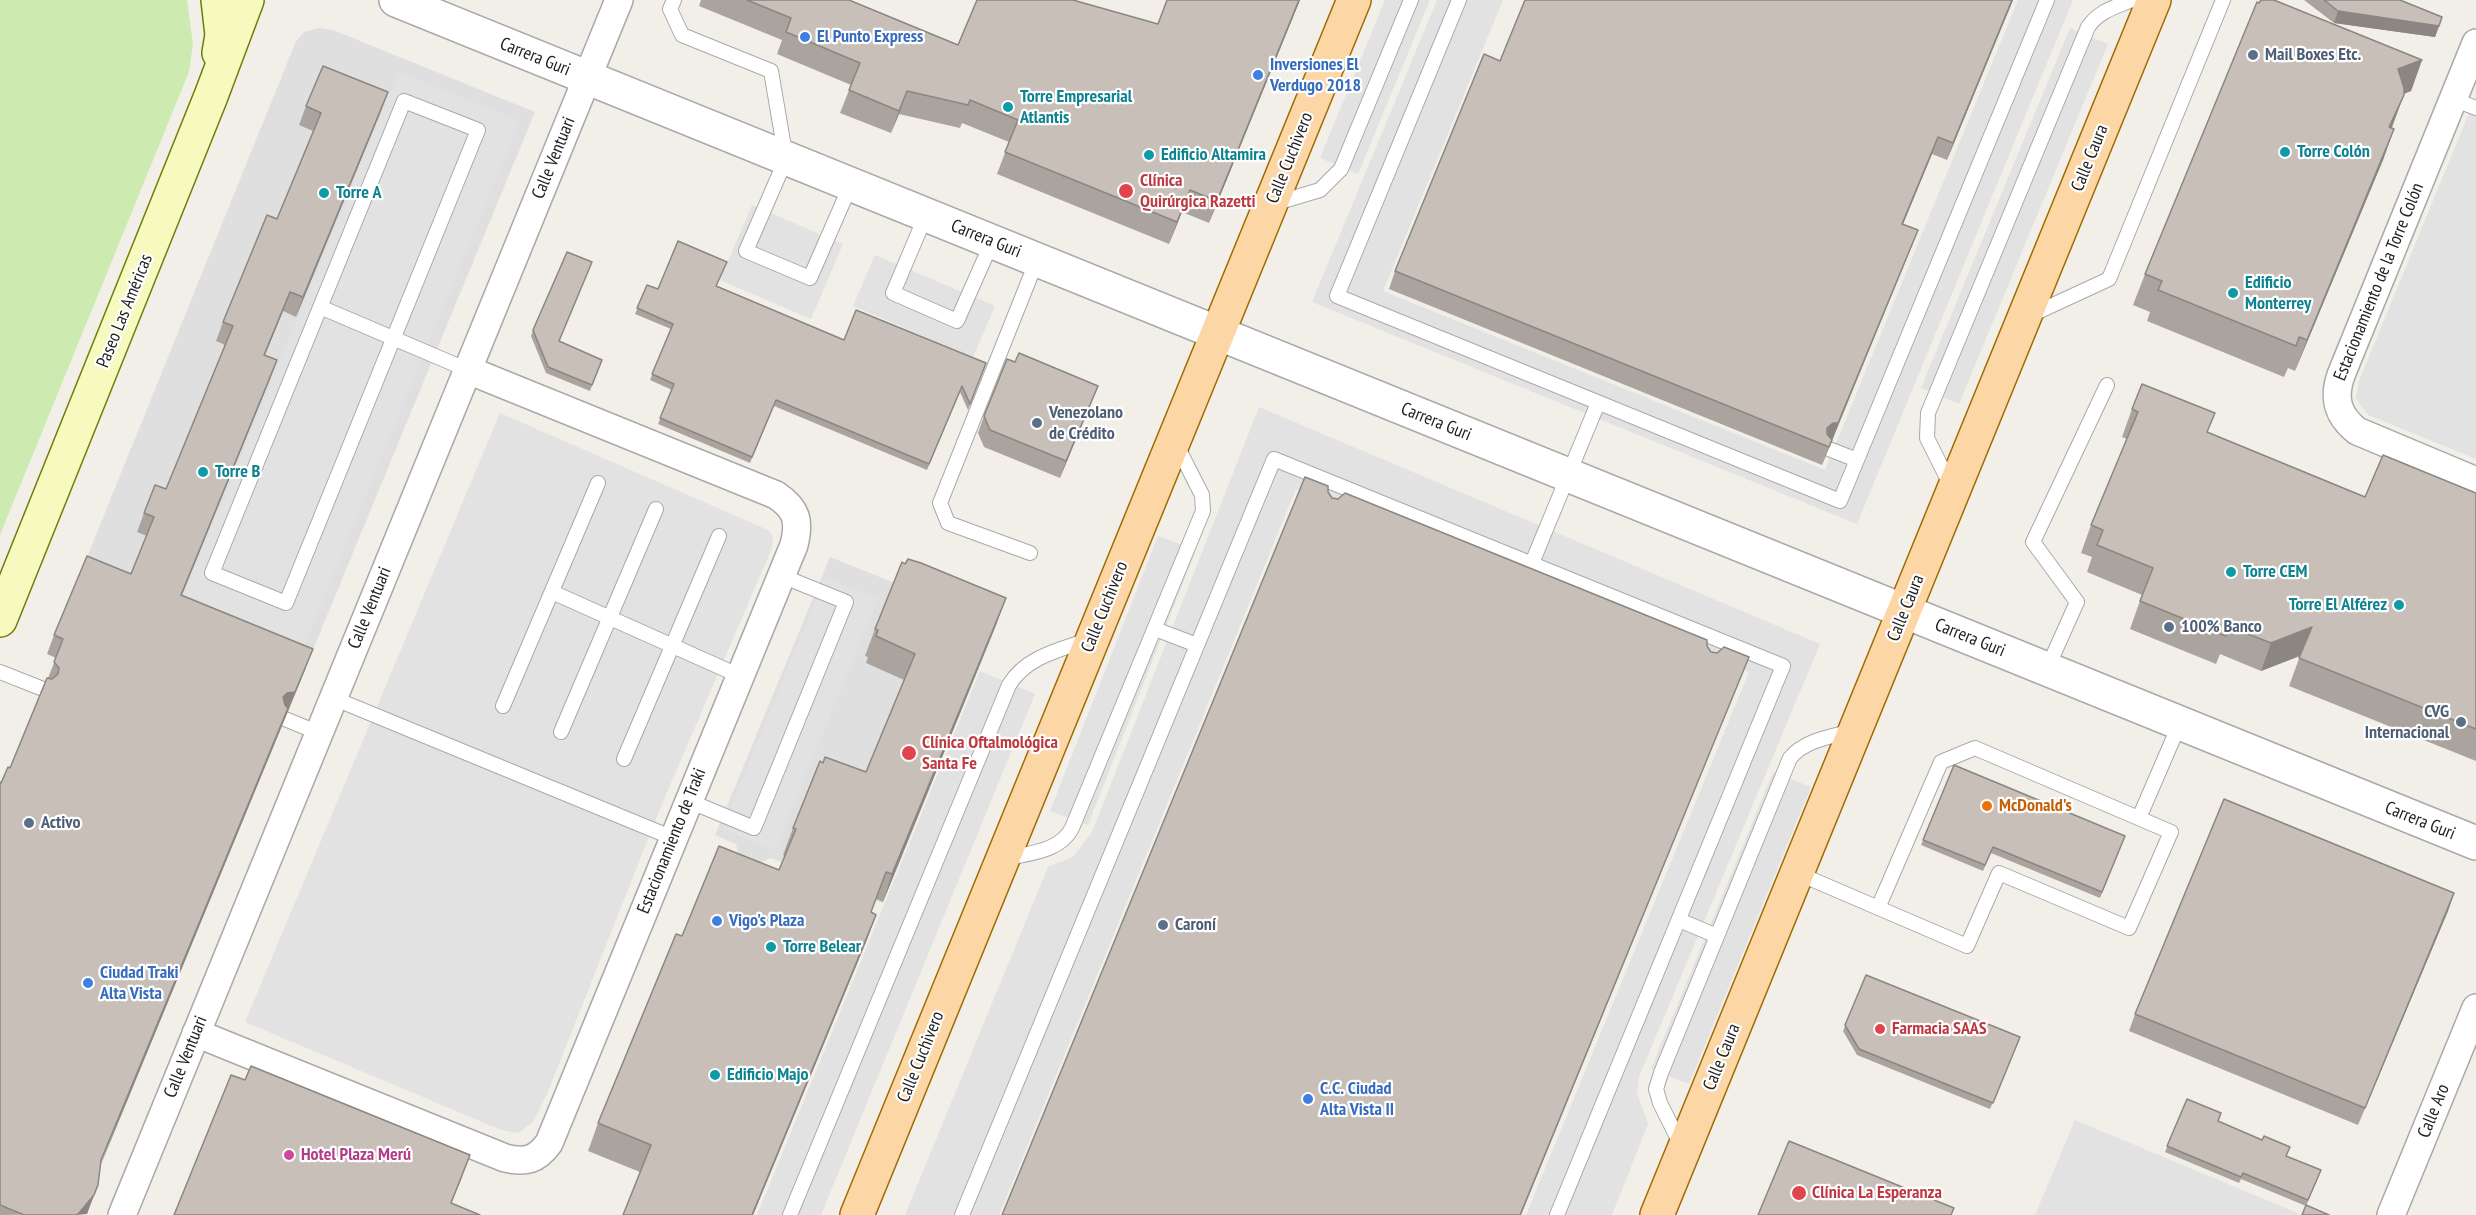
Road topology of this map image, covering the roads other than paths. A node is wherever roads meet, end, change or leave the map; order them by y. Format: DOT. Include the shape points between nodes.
graph roads {
  1 [pos="218,0"];
  2 [pos="247,0"];
  3 [pos="396,0"];
  4 [pos="619,0"];
  5 [pos="674,0"];
  6 [pos="1411,0"];
  7 [pos="1459,0"];
  8 [pos="2047,0"];
  9 [pos="2132,0"];
  10 [pos="2154,0"];
  11 [pos="2223,0"];
  12 [pos="1351,3"];
  13 [pos="2476,43"];
  14 [pos="587,78"];
  15 [pos="211,96"];
  16 [pos="2465,104"];
  17 [pos="786,159"];
  18 [pos="850,184"];
  19 [pos="1271,205"];
  20 [pos="927,215"];
  21 [pos="992,242"];
  22 [pos="1037,260"];
  23 [pos="320,307"];
  24 [pos="2024,318"];
  25 [pos="1218,333"];
  26 [pos="392,338"];
  27 [pos="468,370"];
  28 [pos="2107,385"];
  29 [pos="1598,403"];
  30 [pos="1174,440"];
  31 [pos="1829,449"];
  32 [pos="1857,460"];
  33 [pos="1568,475"];
  34 [pos="2476,481"];
  35 [pos="598,483"];
  36 [pos="1953,490"];
  37 [pos="656,509"];
  38 [pos="718,536"];
  39 [pos="1030,553"];
  40 [pos="1532,563"];
  41 [pos="782,576"];
  42 [pos="552,592"];
  43 [pos="1904,611"];
  44 [pos="610,617"];
  45 [pos="0,621"];
  46 [pos="1155,628"];
  47 [pos="1093,638"];
  48 [pos="1197,645"];
  49 [pos="672,646"];
  50 [pos="2047,669"];
  51 [pos="0,672"];
  52 [pos="740,676"];
  53 [pos="43,689"];
  54 [pos="333,698"];
  55 [pos="503,706"];
  56 [pos="285,719"];
  57 [pos="2180,723"];
  58 [pos="1856,730"];
  59 [pos="319,732"];
  60 [pos="561,732"];
  61 [pos="624,759"];
  62 [pos="688,801"];
  63 [pos="2139,818"];
  64 [pos="673,838"];
  65 [pos="2476,843"];
  66 [pos="1003,859"];
  67 [pos="1797,873"];
  68 [pos="1878,908"];
  69 [pos="1679,920"];
  70 [pos="1717,936"];
  71 [pos="2476,1008"];
  72 [pos="196,1033"];
  73 [pos="1684,1150"];
  74 [pos="122,1215"];
  75 [pos="790,1215"];
  76 [pos="857,1215"];
  77 [pos="962,1215"];
  78 [pos="1557,1215"];
  79 [pos="1657,1215"];
  80 [pos="2391,1215"];
  1 -- 15 [label="main road" via="222,35"];
  2 -- 15 [label="main road, Paseo Las Américas"];
  3 -- 14 [label="street, Carrera Guri"];
  4 -- 14 [label="street, Calle Ventuari"];
  5 -- 17 [label="lane" via="670,9 682,34 771,71"];
  6 -- 19 [label="lane" via="1341,169 1320,190"];
  7 -- 29 [label="lane" via="1337,296"];
  8 -- 32 [label="lane"];
  9 -- 36 [label="lane" via="2104,12 2088,27 1928,413 1927,438"];
  10 -- 24 [label="main road, Calle Caura"];
  11 -- 24 [label="lane" via="2109,279"];
  12 -- 19 [label="main road, Calle Cuchivero"];
  13 -- 16 [label="street, Estacionamiento de la Torre Colón"];
  14 -- 17 [label="street, Carrera Guri"];
  14 -- 27 [label="street, Calle Ventuari"];
  15 -- 45 [label="main road, Paseo Las Américas"];
  16 -- 34 [label="street, Estacionamiento de la Torre Colón" via="2341,375 2336,401 2343,417 2356,431"];
  17 -- 18 [label="street, Carrera Guri"];
  17 -- 18 [label="lane" via="746,251 810,279"];
  18 -- 20 [label="street, Carrera Guri"];
  19 -- 25 [label="main road, Calle Cuchivero"];
  20 -- 21 [label="street, Carrera Guri"];
  20 -- 21 [label="lane" via="893,293 957,321"];
  21 -- 22 [label="street, Carrera Guri"];
  22 -- 25 [label="street, Carrera Guri"];
  22 -- 39 [label="lane" via="940,503 948,523"];
  23 -- 26 [label="lane"];
  23 -- 26 [label="lane" via="404,101 478,130"];
  23 -- 26 [label="lane" via="212,573 286,603"];
  24 -- 36 [label="main road, Calle Caura"];
  25 -- 30 [label="main road, Calle Cuchivero"];
  25 -- 33 [label="street, Carrera Guri"];
  26 -- 27 [label="lane"];
  27 -- 41 [label="street, Estacionamiento de Traki" via="783,500 794,512 798,526"];
  27 -- 54 [label="street, Calle Ventuari"];
  28 -- 50 [label="lane" via="2033,542 2077,602"];
  29 -- 32 [label="lane" via="1840,501"];
  29 -- 33 [label="lane"];
  30 -- 46 [label="lane" via="1202,495 1203,511"];
  30 -- 47 [label="main road, Calle Cuchivero"];
  31 -- 32 [label="lane"];
  33 -- 40 [label="lane"];
  33 -- 43 [label="street, Carrera Guri"];
  35 -- 42 [label="lane"];
  36 -- 43 [label="main road, Calle Caura"];
  37 -- 44 [label="lane"];
  38 -- 49 [label="lane"];
  40 -- 48 [label="lane" via="1337,491 1274,459"];
  40 -- 69 [label="lane" via="1715,644 1783,666"];
  41 -- 52 [label="street, Estacionamiento de Traki"];
  41 -- 62 [label="lane" via="846,602 758,817 753,828"];
  42 -- 44 [label="lane"];
  42 -- 55 [label="lane"];
  43 -- 50 [label="street, Carrera Guri"];
  43 -- 58 [label="main road, Calle Caura"];
  44 -- 49 [label="lane"];
  44 -- 60 [label="lane"];
  46 -- 48 [label="lane"];
  46 -- 66 [label="lane" via="1068,837 1058,845"];
  47 -- 66 [label="main road, Calle Cuchivero"];
  47 -- 75 [label="lane" via="1033,661 1019,670 1009,685"];
  48 -- 77 [label="lane"];
  49 -- 52 [label="lane"];
  49 -- 61 [label="lane"];
  50 -- 57 [label="street, Carrera Guri"];
  51 -- 53 [label="lane"];
  52 -- 62 [label="street, Estacionamiento de Traki"];
  54 -- 59 [label="street, Calle Ventuari"];
  54 -- 64 [label="lane"];
  56 -- 59 [label="lane"];
  57 -- 63 [label="lane"];
  57 -- 65 [label="street, Carrera Guri"];
  58 -- 67 [label="main road, Calle Caura"];
  58 -- 70 [label="lane" via="1811,743 1790,758"];
  59 -- 72 [label="street, Calle Ventuari"];
  62 -- 64 [label="street, Estacionamiento de Traki"];
  63 -- 68 [label="lane" via="1975,748 1941,762"];
  63 -- 68 [label="lane" via="2171,832 2129,928 1999,873 1967,946"];
  64 -- 72 [label="street, Estacionamiento de Traki" via="549,1143 534,1159 505,1158"];
  66 -- 76 [label="main road, Calle Cuchivero"];
  67 -- 68 [label="lane"];
  67 -- 73 [label="main road, Calle Caura"];
  69 -- 70 [label="lane"];
  69 -- 78 [label="lane"];
  70 -- 73 [label="lane" via="1656,1089"];
  71 -- 80 [label="street, Calle Aro"];
  72 -- 74 [label="street, Calle Ventuari"];
  73 -- 79 [label="main road, Calle Caura"];
}
